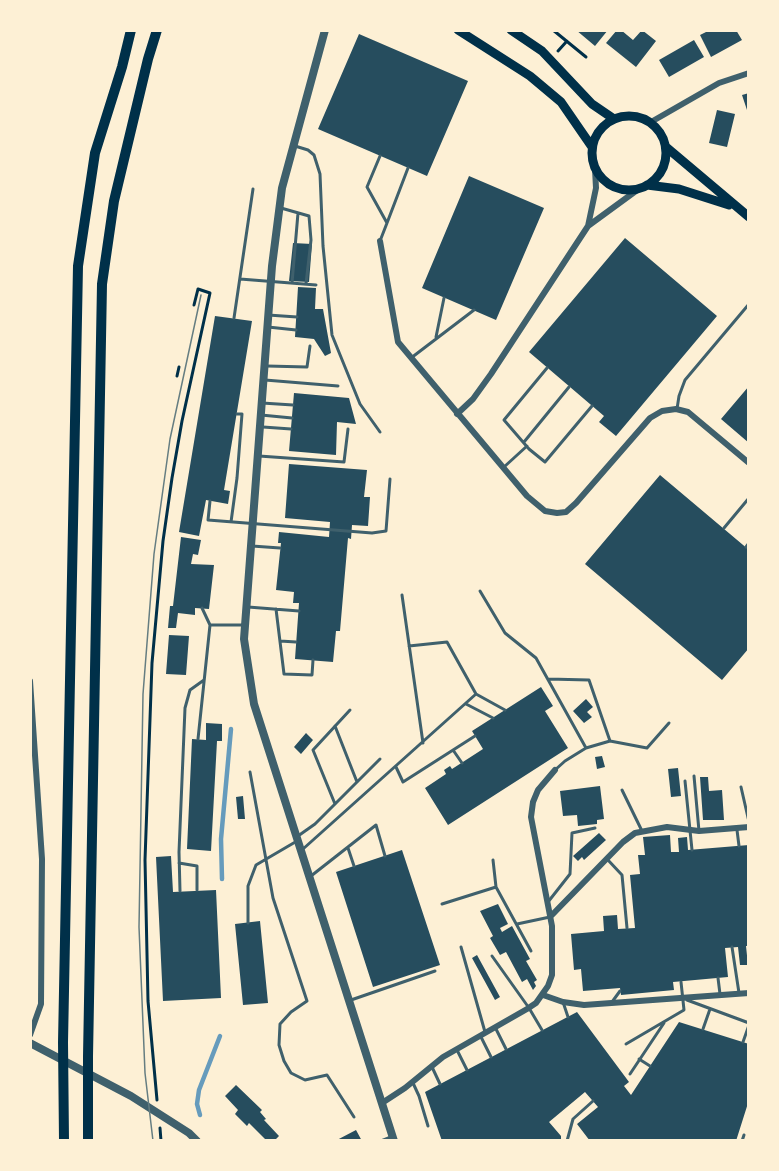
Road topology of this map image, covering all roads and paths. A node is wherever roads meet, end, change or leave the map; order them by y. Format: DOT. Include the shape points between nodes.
graph roads {
  1 [pos="131,30"];
  2 [pos="157,30"];
  3 [pos="326,30"];
  4 [pos="458,30"];
  5 [pos="511,30"];
  6 [pos="553,30"];
  7 [pos="586,57"];
  8 [pos="749,73"];
  9 [pos="614,119"];
  10 [pos="651,122"];
  11 [pos="293,146"];
  12 [pos="592,147"];
  13 [pos="666,147"];
  14 [pos="380,156"];
  15 [pos="408,168"];
  16 [pos="595,169"];
  17 [pos="644,186"];
  18 [pos="253,189"];
  19 [pos="734,206"];
  20 [pos="280,208"];
  21 [pos="298,213"];
  22 [pos="749,217"];
  23 [pos="387,223"];
  24 [pos="588,226"];
  25 [pos="380,241"];
  26 [pos="240,279"];
  27 [pos="270,282"];
  28 [pos="292,283"];
  29 [pos="306,284"];
  30 [pos="316,285"];
  31 [pos="444,298"];
  32 [pos="749,304"];
  33 [pos="194,305"];
  34 [pos="474,310"];
  35 [pos="268,315"];
  36 [pos="297,317"];
  37 [pos="234,318"];
  38 [pos="267,327"];
  39 [pos="296,330"];
  40 [pos="436,339"];
  41 [pos="310,346"];
  42 [pos="410,359"];
  43 [pos="264,366"];
  44 [pos="179,367"];
  45 [pos="547,368"];
  46 [pos="177,376"];
  47 [pos="263,380"];
  48 [pos="338,386"];
  49 [pos="569,387"];
  50 [pos="261,403"];
  51 [pos="293,405"];
  52 [pos="592,406"];
  53 [pos="677,410"];
  54 [pos="237,414"];
  55 [pos="457,414"];
  56 [pos="260,415"];
  57 [pos="292,418"];
  58 [pos="259,427"];
  59 [pos="291,429"];
  60 [pos="348,429"];
  61 [pos="380,432"];
  62 [pos="524,442"];
  63 [pos="527,446"];
  64 [pos="257,456"];
  65 [pos="749,463"];
  66 [pos="503,468"];
  67 [pos="390,479"];
  68 [pos="749,498"];
  69 [pos="210,501"];
  70 [pos="231,522"];
  71 [pos="252,524"];
  72 [pos="724,528"];
  73 [pos="749,543"];
  74 [pos="250,546"];
  75 [pos="746,547"];
  76 [pos="280,548"];
  77 [pos="480,591"];
  78 [pos="402,595"];
  79 [pos="246,607"];
  80 [pos="202,608"];
  81 [pos="276,609"];
  82 [pos="299,611"];
  83 [pos="210,625"];
  84 [pos="244,625"];
  85 [pos="280,641"];
  86 [pos="296,642"];
  87 [pos="409,646"];
  88 [pos="313,660"];
  89 [pos="548,679"];
  90 [pos="204,680"];
  91 [pos="30,681"];
  92 [pos="476,694"];
  93 [pos="31,699"];
  94 [pos="466,704"];
  95 [pos="350,710"];
  96 [pos="505,710"];
  97 [pos="493,718"];
  98 [pos="669,723"];
  99 [pos="335,726"];
  100 [pos="475,736"];
  101 [pos="198,739"];
  102 [pos="610,741"];
  103 [pos="423,743"];
  104 [pos="586,748"];
  105 [pos="453,750"];
  106 [pos="380,759"];
  107 [pos="462,763"];
  108 [pos="396,766"];
  109 [pos="555,770"];
  110 [pos="250,772"];
  111 [pos="694,776"];
  112 [pos="685,781"];
  113 [pos="357,782"];
  114 [pos="741,787"];
  115 [pos="622,790"];
  116 [pos="335,804"];
  117 [pos="749,824"];
  118 [pos="595,828"];
  119 [pos="655,828"];
  120 [pos="737,828"];
  121 [pos="690,829"];
  122 [pos="642,831"];
  123 [pos="699,831"];
  124 [pos="656,836"];
  125 [pos="298,838"];
  126 [pos="739,846"];
  127 [pos="348,847"];
  128 [pos="302,850"];
  129 [pos="692,850"];
  130 [pos="385,856"];
  131 [pos="607,858"];
  132 [pos="267,859"];
  133 [pos="493,860"];
  134 [pos="179,863"];
  135 [pos="354,866"];
  136 [pos="311,876"];
  137 [pos="631,880"];
  138 [pos="623,881"];
  139 [pos="495,887"];
  140 [pos="197,890"];
  141 [pos="180,891"];
  142 [pos="548,903"];
  143 [pos="442,904"];
  144 [pos="550,916"];
  145 [pos="248,923"];
  146 [pos="517,924"];
  147 [pos="627,928"];
  148 [pos="461,947"];
  149 [pos="732,947"];
  150 [pos="531,951"];
  151 [pos="492,956"];
  152 [pos="435,971"];
  153 [pos="718,978"];
  154 [pos="391,981"];
  155 [pos="681,982"];
  156 [pos="392,986"];
  157 [pos="620,991"];
  158 [pos="749,993"];
  159 [pos="543,994"];
  160 [pos="740,994"];
  161 [pos="720,995"];
  162 [pos="682,998"];
  163 [pos="350,1001"];
  164 [pos="563,1002"];
  165 [pos="612,1003"];
  166 [pos="529,1008"];
  167 [pos="710,1008"];
  168 [pos="568,1017"];
  169 [pos="665,1021"];
  170 [pos="749,1024"];
  171 [pos="495,1028"];
  172 [pos="703,1029"];
  173 [pos="542,1030"];
  174 [pos="482,1034"];
  175 [pos="30,1035"];
  176 [pos="743,1042"];
  177 [pos="30,1044"];
  178 [pos="626,1044"];
  179 [pos="456,1048"];
  180 [pos="506,1049"];
  181 [pos="491,1057"];
  182 [pos="639,1059"];
  183 [pos="431,1065"];
  184 [pos="650,1066"];
  185 [pos="467,1070"];
  186 [pos="630,1074"];
  187 [pos="412,1082"];
  188 [pos="440,1084"];
  189 [pos="593,1101"];
  190 [pos="382,1103"];
  191 [pos="158,1110"];
  192 [pos="354,1117"];
  193 [pos="159,1121"];
  194 [pos="428,1126"];
  195 [pos="744,1135"];
  196 [pos="393,1139"];
  197 [pos="64,1141"];
  198 [pos="88,1141"];
  199 [pos="161,1141"];
  200 [pos="197,1141"];
  201 [pos="381,1141"];
  202 [pos="567,1141"];
  203 [pos="742,1141"];
  1 -- 197 [label="highway" via="95,153 78,266"];
  2 -- 198 [label="highway" via="114,201 102,284"];
  3 -- 11 [label="street"];
  4 -- 12 [label="main road" via="530,76 561,102"];
  5 -- 9 [label="main road" via="542,51 592,104"];
  6 -- 7 [label="path"];
  8 -- 10 [label="street" via="719,83"];
  9 -- 10 [label="main road" via="630,116"];
  9 -- 12 [label="main road" via="598,132"];
  10 -- 13 [label="main road"];
  11 -- 20 [label="street"];
  11 -- 61 [label="lane" via="314,155 320,174 332,335 360,404"];
  12 -- 16 [label="main road"];
  13 -- 17 [label="main road" via="661,171"];
  13 -- 19 [label="main road"];
  14 -- 23 [label="lane" via="367,187"];
  15 -- 23 [label="lane"];
  16 -- 17 [label="main road" via="610,185 622,189"];
  16 -- 24 [label="street" via="596,188"];
  17 -- 19 [label="main road" via="679,189"];
  17 -- 24 [label="street"];
  18 -- 26 [label="lane"];
  19 -- 22 [label="main road"];
  20 -- 21 [label="lane"];
  20 -- 27 [label="street"];
  21 -- 28 [label="lane"];
  21 -- 29 [label="lane" via="309,216"];
  23 -- 25 [label="lane"];
  24 -- 55 [label="street" via="473,399"];
  25 -- 42 [label="street" via="394,330"];
  26 -- 27 [label="lane"];
  26 -- 37 [label="lane"];
  27 -- 28 [label="lane"];
  27 -- 35 [label="street"];
  28 -- 29 [label="lane"];
  29 -- 30 [label="lane"];
  31 -- 40 [label="lane"];
  32 -- 53 [label="lane" via="685,380"];
  33 -- 191 [label="path" via="198,290 210,293 172,478 152,663 146,872 148,1001"];
  34 -- 40 [label="lane"];
  35 -- 36 [label="lane"];
  35 -- 38 [label="street"];
  38 -- 39 [label="lane"];
  38 -- 43 [label="street"];
  40 -- 42 [label="lane"];
  41 -- 43 [label="lane" via="307,367"];
  42 -- 55 [label="street"];
  43 -- 47 [label="street"];
  44 -- 46 [label="path"];
  45 -- 62 [label="lane" via="504,420"];
  47 -- 48 [label="lane"];
  47 -- 50 [label="street"];
  49 -- 62 [label="lane"];
  50 -- 51 [label="lane"];
  50 -- 56 [label="street"];
  52 -- 63 [label="lane" via="545,462"];
  53 -- 65 [label="street" via="687,412"];
  53 -- 66 [label="street" via="662,411 650,418 566,512 545,511 537,506"];
  54 -- 70 [label="lane" via="242,414"];
  55 -- 66 [label="street"];
  56 -- 57 [label="lane"];
  56 -- 58 [label="street"];
  58 -- 59 [label="lane"];
  58 -- 64 [label="street"];
  60 -- 64 [label="lane" via="344,462"];
  62 -- 63 [label="lane"];
  63 -- 66 [label="lane"];
  64 -- 71 [label="street"];
  67 -- 71 [label="lane" via="386,531"];
  68 -- 72 [label="lane"];
  69 -- 70 [label="lane" via="208,520"];
  70 -- 71 [label="lane"];
  71 -- 74 [label="street"];
  73 -- 75 [label="lane"];
  74 -- 76 [label="lane"];
  74 -- 79 [label="street"];
  77 -- 89 [label="lane" via="505,633 536,658"];
  78 -- 87 [label="lane"];
  79 -- 81 [label="lane"];
  79 -- 84 [label="street"];
  80 -- 83 [label="lane"];
  81 -- 82 [label="lane"];
  81 -- 85 [label="lane"];
  83 -- 84 [label="lane"];
  83 -- 90 [label="lane"];
  84 -- 125 [label="street" via="254,704"];
  85 -- 86 [label="lane"];
  85 -- 88 [label="lane" via="284,674 312,675"];
  87 -- 92 [label="lane" via="447,642"];
  87 -- 103 [label="lane"];
  89 -- 102 [label="lane" via="589,680"];
  89 -- 104 [label="lane"];
  90 -- 101 [label="lane"];
  90 -- 134 [label="lane" via="190,690 185,708"];
  91 -- 93 [label="street"];
  92 -- 94 [label="lane"];
  92 -- 96 [label="lane"];
  93 -- 175 [label="street" via="42,858 41,1004"];
  94 -- 97 [label="lane"];
  94 -- 103 [label="lane"];
  95 -- 99 [label="lane"];
  98 -- 102 [label="lane" via="647,748"];
  99 -- 113 [label="lane"];
  99 -- 116 [label="lane" via="313,750"];
  100 -- 105 [label="lane"];
  102 -- 104 [label="lane"];
  103 -- 108 [label="lane"];
  104 -- 109 [label="lane"];
  105 -- 107 [label="lane"];
  105 -- 108 [label="lane" via="404,782"];
  106 -- 113 [label="lane"];
  108 -- 128 [label="lane"];
  109 -- 142 [label="street" via="538,790 531,818"];
  110 -- 132 [label="lane"];
  111 -- 123 [label="lane"];
  112 -- 121 [label="lane"];
  113 -- 116 [label="lane"];
  114 -- 117 [label="lane"];
  115 -- 122 [label="lane"];
  116 -- 125 [label="lane"];
  117 -- 120 [label="street"];
  118 -- 142 [label="lane" via="572,833 570,874"];
  119 -- 121 [label="street"];
  119 -- 122 [label="street"];
  119 -- 124 [label="lane"];
  120 -- 123 [label="street"];
  120 -- 126 [label="lane"];
  121 -- 123 [label="street"];
  121 -- 129 [label="lane"];
  122 -- 131 [label="street"];
  125 -- 128 [label="street"];
  125 -- 132 [label="lane"];
  127 -- 130 [label="lane" via="376,825"];
  127 -- 135 [label="lane"];
  127 -- 136 [label="lane"];
  128 -- 136 [label="street"];
  131 -- 138 [label="lane"];
  131 -- 144 [label="street"];
  132 -- 145 [label="lane" via="256,865 248,886"];
  132 -- 192 [label="lane" via="273,898 307,1001 280,1024 279,1045 284,1061 291,1073 305,1080 327,1075"];
  133 -- 139 [label="lane"];
  134 -- 140 [label="lane" via="197,866"];
  134 -- 141 [label="lane"];
  136 -- 163 [label="street"];
  137 -- 138 [label="lane"];
  138 -- 147 [label="lane"];
  139 -- 143 [label="lane"];
  139 -- 146 [label="lane"];
  142 -- 144 [label="street"];
  144 -- 146 [label="lane"];
  144 -- 159 [label="street" via="552,975"];
  146 -- 150 [label="lane"];
  148 -- 174 [label="lane"];
  149 -- 160 [label="lane"];
  151 -- 166 [label="lane"];
  152 -- 156 [label="lane"];
  153 -- 161 [label="lane"];
  154 -- 156 [label="lane"];
  155 -- 162 [label="lane"];
  156 -- 163 [label="lane"];
  157 -- 165 [label="lane"];
  158 -- 160 [label="street"];
  159 -- 164 [label="street"];
  159 -- 166 [label="street"];
  160 -- 161 [label="street"];
  161 -- 162 [label="street"];
  162 -- 165 [label="street"];
  162 -- 167 [label="lane"];
  162 -- 169 [label="lane" via="684,1010"];
  163 -- 190 [label="street"];
  164 -- 165 [label="street"];
  164 -- 168 [label="lane"];
  166 -- 171 [label="street"];
  166 -- 173 [label="lane"];
  167 -- 170 [label="lane"];
  167 -- 172 [label="lane"];
  169 -- 178 [label="lane"];
  169 -- 182 [label="lane"];
  170 -- 176 [label="lane"];
  171 -- 174 [label="street"];
  171 -- 180 [label="lane"];
  174 -- 179 [label="street"];
  174 -- 181 [label="lane"];
  177 -- 200 [label="street" via="131,1096"];
  179 -- 183 [label="street"];
  179 -- 185 [label="lane"];
  182 -- 184 [label="lane"];
  182 -- 186 [label="lane"];
  183 -- 187 [label="street"];
  183 -- 188 [label="lane"];
  187 -- 190 [label="street"];
  187 -- 194 [label="lane"];
  189 -- 202 [label="lane" via="573,1119"];
  190 -- 196 [label="street"];
  193 -- 199 [label="path"];
  195 -- 203 [label="lane"];
  196 -- 201 [label="lane"];
}
